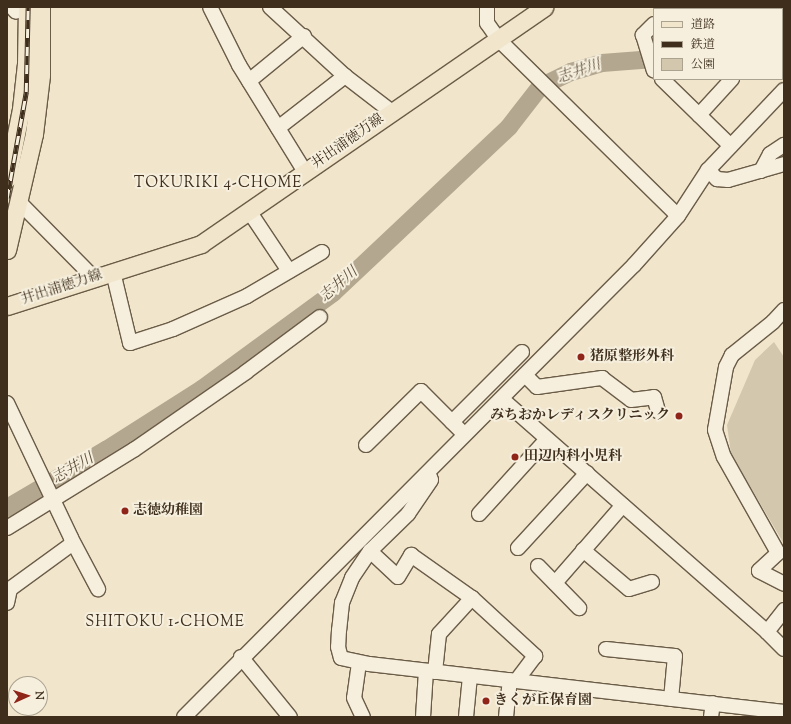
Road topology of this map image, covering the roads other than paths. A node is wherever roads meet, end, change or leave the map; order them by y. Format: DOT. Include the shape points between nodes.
graph roads {
  1 [pos="42,7"];
  2 [pos="210,7"];
  3 [pos="270,7"];
  4 [pos="487,7"];
  5 [pos="544,7"];
  6 [pos="18,9"];
  7 [pos="653,25"];
  8 [pos="304,36"];
  9 [pos="498,39"];
  10 [pos="653,67"];
  11 [pos="345,76"];
  12 [pos="663,80"];
  13 [pos="731,80"];
  14 [pos="249,81"];
  15 [pos="784,90"];
  16 [pos="392,112"];
  17 [pos="699,115"];
  18 [pos="278,128"];
  19 [pos="784,145"];
  20 [pos="731,146"];
  21 [pos="784,164"];
  22 [pos="708,170"];
  23 [pos="761,171"];
  24 [pos="305,172"];
  25 [pos="7,178"];
  26 [pos="20,202"];
  27 [pos="250,211"];
  28 [pos="678,216"];
  29 [pos="7,250"];
  30 [pos="322,252"];
  31 [pos="289,271"];
  32 [pos="113,272"];
  33 [pos="94,278"];
  34 [pos="7,306"];
  35 [pos="784,310"];
  36 [pos="320,317"];
  37 [pos="522,352"];
  38 [pos="525,375"];
  39 [pos="502,399"];
  40 [pos="7,403"];
  41 [pos="658,411"];
  42 [pos="452,422"];
  43 [pos="464,434"];
  44 [pos="547,438"];
  45 [pos="366,445"];
  46 [pos="429,472"];
  47 [pos="587,473"];
  48 [pos="52,500"];
  49 [pos="623,505"];
  50 [pos="479,514"];
  51 [pos="7,528"];
  52 [pos="73,543"];
  53 [pos="518,548"];
  54 [pos="583,550"];
  55 [pos="370,551"];
  56 [pos="538,566"];
  57 [pos="652,582"];
  58 [pos="555,583"];
  59 [pos="784,584"];
  60 [pos="98,589"];
  61 [pos="472,598"];
  62 [pos="7,603"];
  63 [pos="579,608"];
  64 [pos="784,610"];
  65 [pos="767,632"];
  66 [pos="606,649"];
  67 [pos="784,649"];
  68 [pos="241,657"];
  69 [pos="359,663"];
  70 [pos="430,671"];
  71 [pos="470,676"];
  72 [pos="513,681"];
  73 [pos="671,699"];
  74 [pos="712,710"];
  75 [pos="784,712"];
  76 [pos="184,717"];
  77 [pos="290,717"];
  78 [pos="363,717"];
  79 [pos="423,717"];
  80 [pos="466,717"];
  81 [pos="506,717"];
  1 -- 26 [label="main road" via="41,75 34,134"];
  2 -- 14 [label="street"];
  3 -- 8 [label="street"];
  4 -- 9 [label="street" via="487,24"];
  5 -- 9 [label="main road, 井出浦徳力線"];
  6 -- 25 [label="main road" via="26,64 21,109"];
  7 -- 10 [label="street" via="643,35"];
  8 -- 11 [label="street"];
  8 -- 14 [label="street"];
  9 -- 16 [label="main road, 井出浦徳力線"];
  9 -- 28 [label="street"];
  11 -- 16 [label="street"];
  11 -- 18 [label="street"];
  12 -- 17 [label="street"];
  13 -- 17 [label="street"];
  14 -- 18 [label="street"];
  15 -- 20 [label="street"];
  16 -- 24 [label="main road, 井出浦徳力線"];
  17 -- 20 [label="street"];
  18 -- 24 [label="street"];
  19 -- 23 [label="street" via="770,154"];
  20 -- 22 [label="street"];
  21 -- 23 [label="street"];
  22 -- 23 [label="street" via="717,179 728,180"];
  22 -- 28 [label="street"];
  24 -- 27 [label="main road, 井出浦徳力線"];
  26 -- 29 [label="main road"];
  26 -- 33 [label="street"];
  27 -- 31 [label="street"];
  27 -- 32 [label="main road, 井出浦徳力線" via="201,244"];
  28 -- 38 [label="street" via="634,265"];
  30 -- 31 [label="street"];
  31 -- 32 [label="street" via="247,296 173,329 130,343"];
  32 -- 33 [label="main road, 井出浦徳力線"];
  33 -- 34 [label="main road, 井出浦徳力線"];
  35 -- 59 [label="street" via="773,322 732,354 726,367 715,430 724,457 778,553 759,571"];
  36 -- 48 [label="street" via="135,449"];
  37 -- 42 [label="street"];
  38 -- 39 [label="street"];
  38 -- 41 [label="street" via="537,387 602,378 631,400 654,397"];
  39 -- 43 [label="street"];
  39 -- 44 [label="street"];
  40 -- 48 [label="street"];
  42 -- 43 [label="street"];
  42 -- 45 [label="street" via="421,391"];
  43 -- 46 [label="street"];
  44 -- 47 [label="street"];
  44 -- 50 [label="street"];
  46 -- 55 [label="street" via="431,480 408,514"];
  46 -- 68 [label="street"];
  47 -- 49 [label="street"];
  47 -- 53 [label="street"];
  48 -- 51 [label="street"];
  48 -- 52 [label="street"];
  49 -- 54 [label="street"];
  49 -- 65 [label="street"];
  52 -- 60 [label="street"];
  52 -- 62 [label="street" via="10,589"];
  54 -- 57 [label="street" via="629,589"];
  54 -- 58 [label="street"];
  55 -- 61 [label="street" via="398,577 411,555"];
  55 -- 69 [label="street" via="352,578 342,603 339,630 338,647 341,658"];
  56 -- 58 [label="street"];
  58 -- 63 [label="street"];
  61 -- 70 [label="street" via="439,634"];
  61 -- 72 [label="street" via="535,656"];
  64 -- 65 [label="street"];
  65 -- 67 [label="street"];
  66 -- 73 [label="street" via="676,656"];
  68 -- 76 [label="street"];
  68 -- 77 [label="street"];
  69 -- 70 [label="street"];
  69 -- 78 [label="street" via="354,698"];
  70 -- 71 [label="street"];
  70 -- 79 [label="street"];
  71 -- 72 [label="street"];
  71 -- 80 [label="street"];
  72 -- 73 [label="street"];
  72 -- 81 [label="street"];
  73 -- 74 [label="street"];
  74 -- 75 [label="street"];
}
